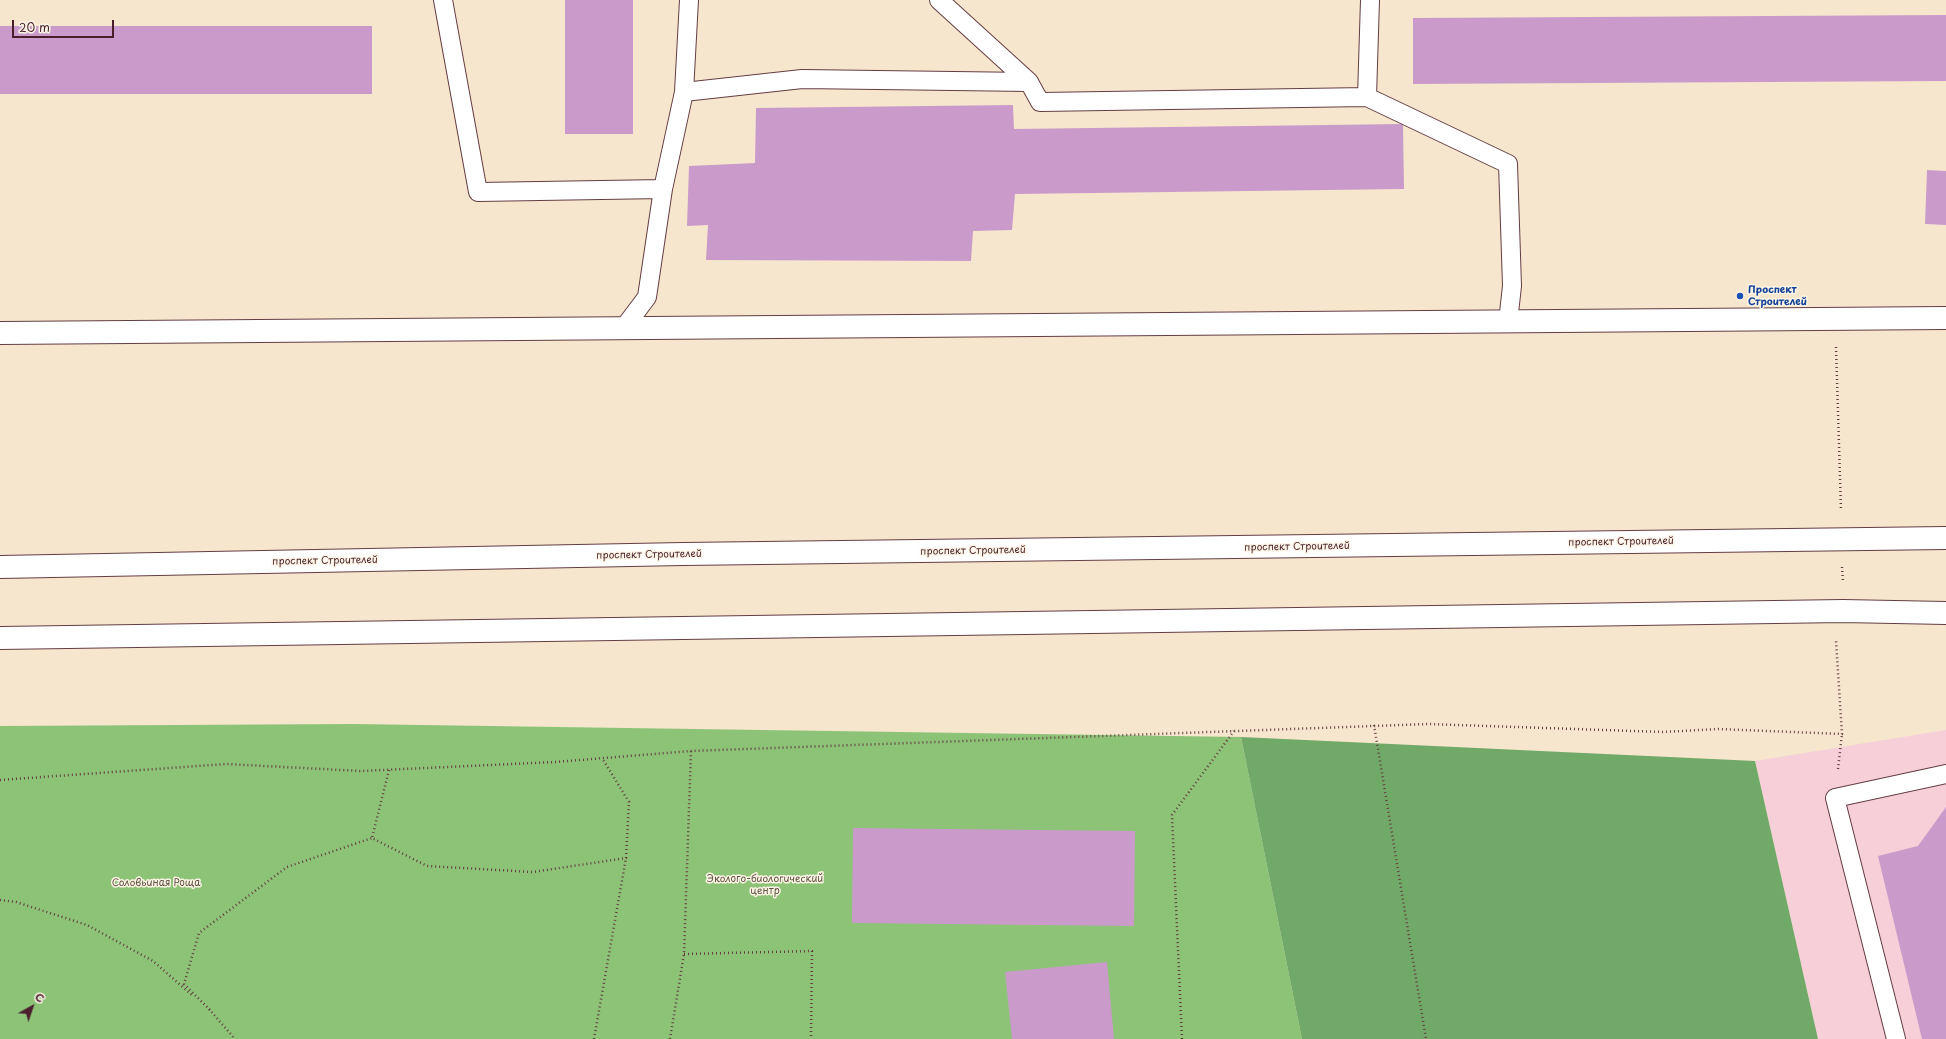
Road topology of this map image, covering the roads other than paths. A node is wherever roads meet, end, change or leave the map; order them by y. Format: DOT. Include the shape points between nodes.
graph roads {
  1 [pos="443,0"];
  2 [pos="689,0"];
  3 [pos="939,0"];
  4 [pos="1370,0"];
  5 [pos="1029,82"];
  6 [pos="684,92"];
  7 [pos="1367,97"];
  8 [pos="663,189"];
  9 [pos="1946,318"];
  10 [pos="1508,322"];
  11 [pos="623,329"];
  12 [pos="0,334"];
  13 [pos="1946,538"];
  14 [pos="0,567"];
  15 [pos="1946,613"];
  16 [pos="0,638"];
  17 [pos="1946,774"];
  18 [pos="1896,1039"];
  1 -- 8 [label="lane" via="478,192"];
  2 -- 6 [label="lane"];
  3 -- 5 [label="lane"];
  4 -- 7 [label="lane"];
  5 -- 6 [label="lane" via="802,79"];
  5 -- 7 [label="lane" via="1040,102"];
  6 -- 8 [label="lane"];
  7 -- 10 [label="lane" via="1508,164 1512,286"];
  8 -- 11 [label="lane" via="647,297"];
  9 -- 10 [label="main road"];
  10 -- 11 [label="main road"];
  11 -- 12 [label="main road"];
  13 -- 14 [label="main road, проспект Строителей" via="683,554"];
  15 -- 16 [label="main road" via="1843,612"];
  17 -- 18 [label="lane" via="1835,798"];
}
